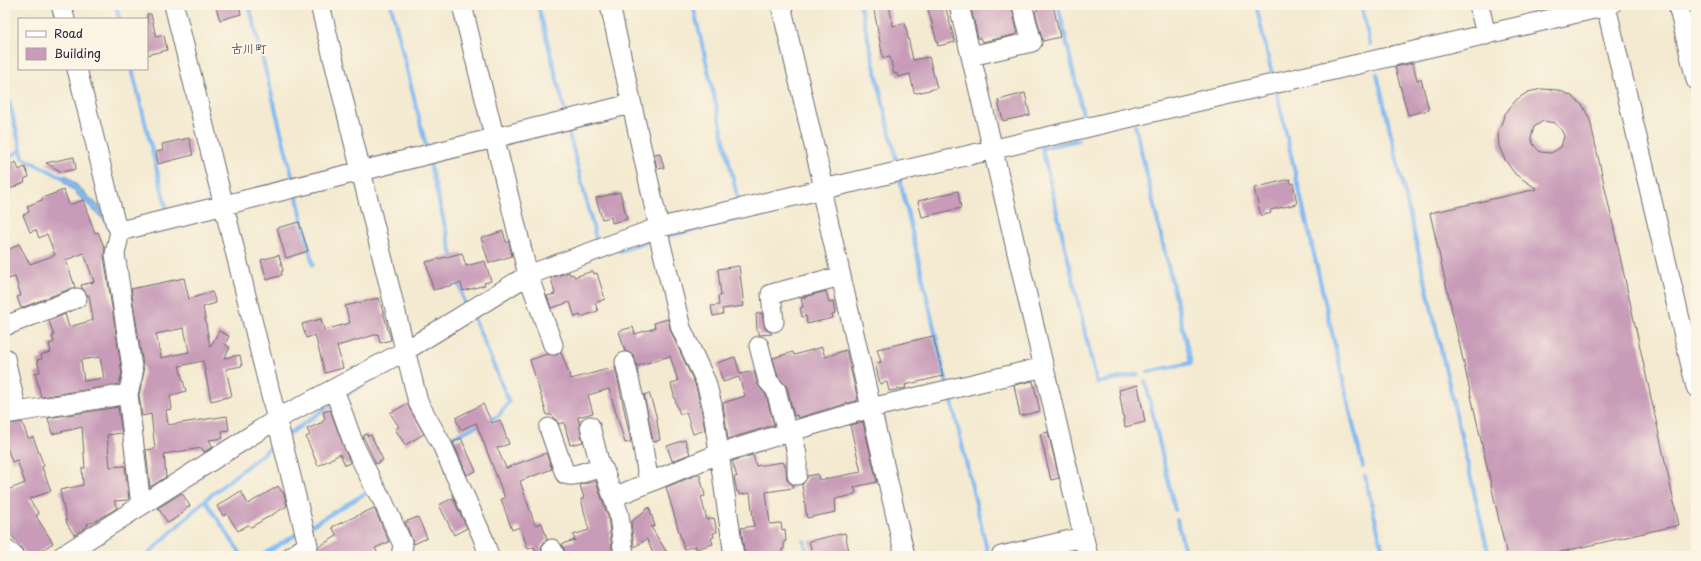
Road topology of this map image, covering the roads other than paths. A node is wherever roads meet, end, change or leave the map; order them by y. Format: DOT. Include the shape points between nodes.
graph roads {
  1 [pos="61,5"];
  2 [pos="174,5"];
  3 [pos="320,5"];
  4 [pos="462,5"];
  5 [pos="610,5"];
  6 [pos="781,5"];
  7 [pos="959,5"];
  8 [pos="1022,5"];
  9 [pos="1479,5"];
  10 [pos="1678,5"];
  11 [pos="1608,6"];
  12 [pos="65,18"];
  13 [pos="1486,35"];
  14 [pos="971,56"];
  15 [pos="77,70"];
  16 [pos="1696,80"];
  17 [pos="631,104"];
  18 [pos="495,138"];
  19 [pos="993,150"];
  20 [pos="361,172"];
  21 [pos="822,189"];
  22 [pos="222,205"];
  23 [pos="658,228"];
  24 [pos="120,231"];
  25 [pos="528,275"];
  26 [pos="841,276"];
  27 [pos="77,298"];
  28 [pos="774,322"];
  29 [pos="5,326"];
  30 [pos="553,345"];
  31 [pos="759,346"];
  32 [pos="405,350"];
  33 [pos="5,358"];
  34 [pos="625,362"];
  35 [pos="1044,367"];
  36 [pos="1696,387"];
  37 [pos="334,389"];
  38 [pos="128,394"];
  39 [pos="871,408"];
  40 [pos="11,413"];
  41 [pos="276,419"];
  42 [pos="590,426"];
  43 [pos="549,428"];
  44 [pos="789,432"];
  45 [pos="718,454"];
  46 [pos="601,469"];
  47 [pos="797,475"];
  48 [pos="648,483"];
  49 [pos="614,497"];
  50 [pos="141,506"];
  51 [pos="1083,537"];
  52 [pos="5,549"];
  53 [pos="399,555"];
  54 [pos="14,556"];
  55 [pos="62,556"];
  56 [pos="292,556"];
  57 [pos="489,556"];
  58 [pos="624,556"];
  59 [pos="734,556"];
  60 [pos="905,556"];
  61 [pos="1002,556"];
  62 [pos="1088,556"];
  1 -- 12 [label="street"];
  2 -- 22 [label="street"];
  3 -- 20 [label="street"];
  4 -- 18 [label="street"];
  5 -- 17 [label="street"];
  6 -- 21 [label="street"];
  7 -- 14 [label="street"];
  8 -- 14 [label="street" via="1032,42"];
  9 -- 13 [label="street"];
  10 -- 16 [label="street"];
  11 -- 13 [label="street"];
  11 -- 36 [label="street"];
  13 -- 19 [label="street"];
  14 -- 19 [label="street"];
  15 -- 24 [label="street" via="115,222"];
  17 -- 18 [label="street"];
  17 -- 23 [label="street"];
  18 -- 20 [label="street"];
  18 -- 25 [label="street"];
  19 -- 21 [label="street"];
  19 -- 35 [label="street"];
  20 -- 22 [label="street"];
  20 -- 32 [label="street"];
  21 -- 23 [label="street"];
  21 -- 26 [label="street"];
  22 -- 24 [label="street"];
  22 -- 41 [label="street"];
  23 -- 25 [label="street"];
  23 -- 45 [label="street" via="681,328 706,382 712,405"];
  24 -- 38 [label="street" via="115,254 132,374"];
  25 -- 30 [label="street"];
  25 -- 32 [label="street"];
  26 -- 28 [label="street" via="771,294"];
  26 -- 39 [label="street"];
  27 -- 29 [label="street"];
  31 -- 44 [label="street" via="768,381 776,390"];
  32 -- 37 [label="street"];
  32 -- 57 [label="street" via="418,402 442,445"];
  33 -- 40 [label="street"];
  34 -- 48 [label="street" via="637,412"];
  35 -- 39 [label="street"];
  35 -- 51 [label="street"];
  37 -- 41 [label="street"];
  37 -- 53 [label="street" via="354,445 403,545"];
  38 -- 40 [label="street"];
  38 -- 50 [label="street"];
  39 -- 44 [label="street"];
  39 -- 60 [label="street"];
  41 -- 50 [label="street"];
  41 -- 56 [label="street" via="308,545"];
  42 -- 46 [label="street"];
  43 -- 46 [label="street" via="565,474 570,476"];
  44 -- 45 [label="street"];
  44 -- 47 [label="street" via="797,455"];
  45 -- 48 [label="street"];
  45 -- 59 [label="street"];
  46 -- 49 [label="street" via="604,470"];
  48 -- 49 [label="street"];
  49 -- 58 [label="street"];
  50 -- 55 [label="street"];
  51 -- 61 [label="street"];
  51 -- 62 [label="street"];
  52 -- 54 [label="street"];
}
